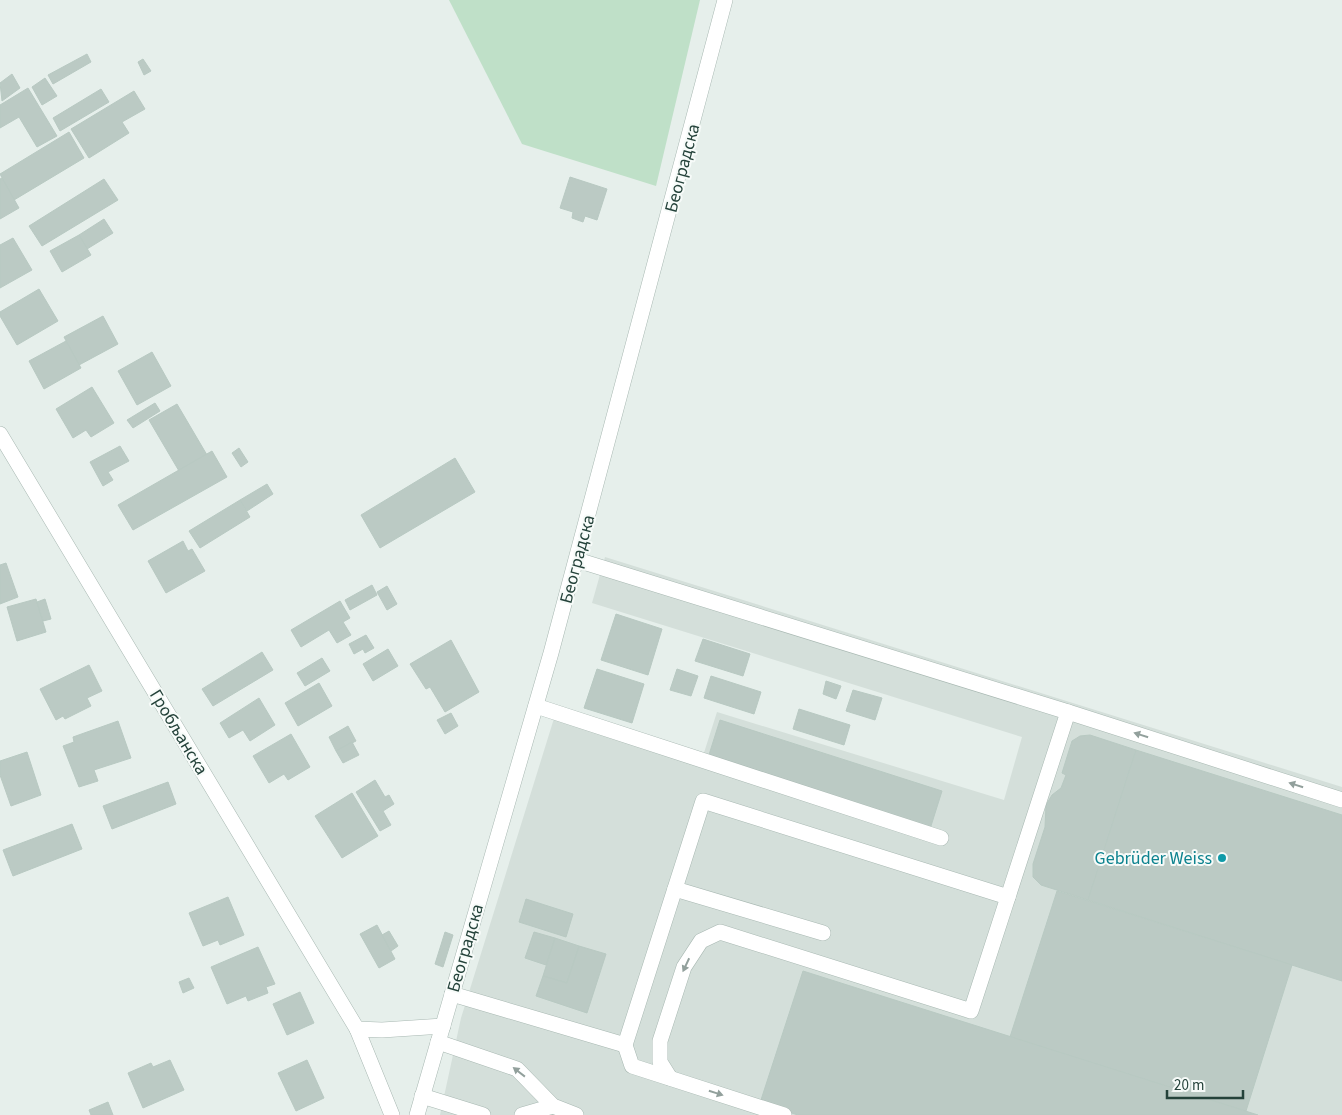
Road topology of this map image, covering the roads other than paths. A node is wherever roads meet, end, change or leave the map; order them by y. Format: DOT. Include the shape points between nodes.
graph roads {
  1 [pos="725,0"];
  2 [pos="0,434"];
  3 [pos="577,560"];
  4 [pos="536,706"];
  5 [pos="1068,712"];
  6 [pos="1342,800"];
  7 [pos="941,838"];
  8 [pos="675,889"];
  9 [pos="1008,897"];
  10 [pos="823,933"];
  11 [pos="452,994"];
  12 [pos="443,1026"];
  13 [pos="357,1029"];
  14 [pos="438,1042"];
  15 [pos="625,1045"];
  16 [pos="670,1078"];
  17 [pos="422,1096"];
  18 [pos="553,1106"];
  19 [pos="392,1115"];
  20 [pos="417,1115"];
  21 [pos="483,1115"];
  22 [pos="522,1115"];
  23 [pos="576,1115"];
  24 [pos="784,1115"];
  1 -- 3 [label="street, Београдска"];
  2 -- 13 [label="street, Гробљанска"];
  3 -- 4 [label="street, Београдска"];
  3 -- 5 [label="street"];
  4 -- 7 [label="street"];
  4 -- 11 [label="street, Београдска"];
  6 -- 5 [label="street, one-way"];
  5 -- 9 [label="street"];
  8 -- 9 [label="street" via="703,801"];
  8 -- 10 [label="street"];
  8 -- 15 [label="street"];
  9 -- 16 [label="street, one-way" via="971,1011 720,932 701,941 684,967 660,1041 660,1062"];
  11 -- 12 [label="street, Београдска"];
  11 -- 15 [label="street"];
  12 -- 13 [label="street"];
  12 -- 14 [label="street, Београдска"];
  13 -- 19 [label="street, Гробљанска"];
  14 -- 17 [label="street, Београдска"];
  18 -- 14 [label="street, one-way" via="517,1069"];
  15 -- 16 [label="street" via="632,1066"];
  16 -- 24 [label="street, one-way"];
  17 -- 20 [label="street, Београдска"];
  17 -- 21 [label="street"];
  18 -- 22 [label="street"];
  18 -- 23 [label="street"];
}
